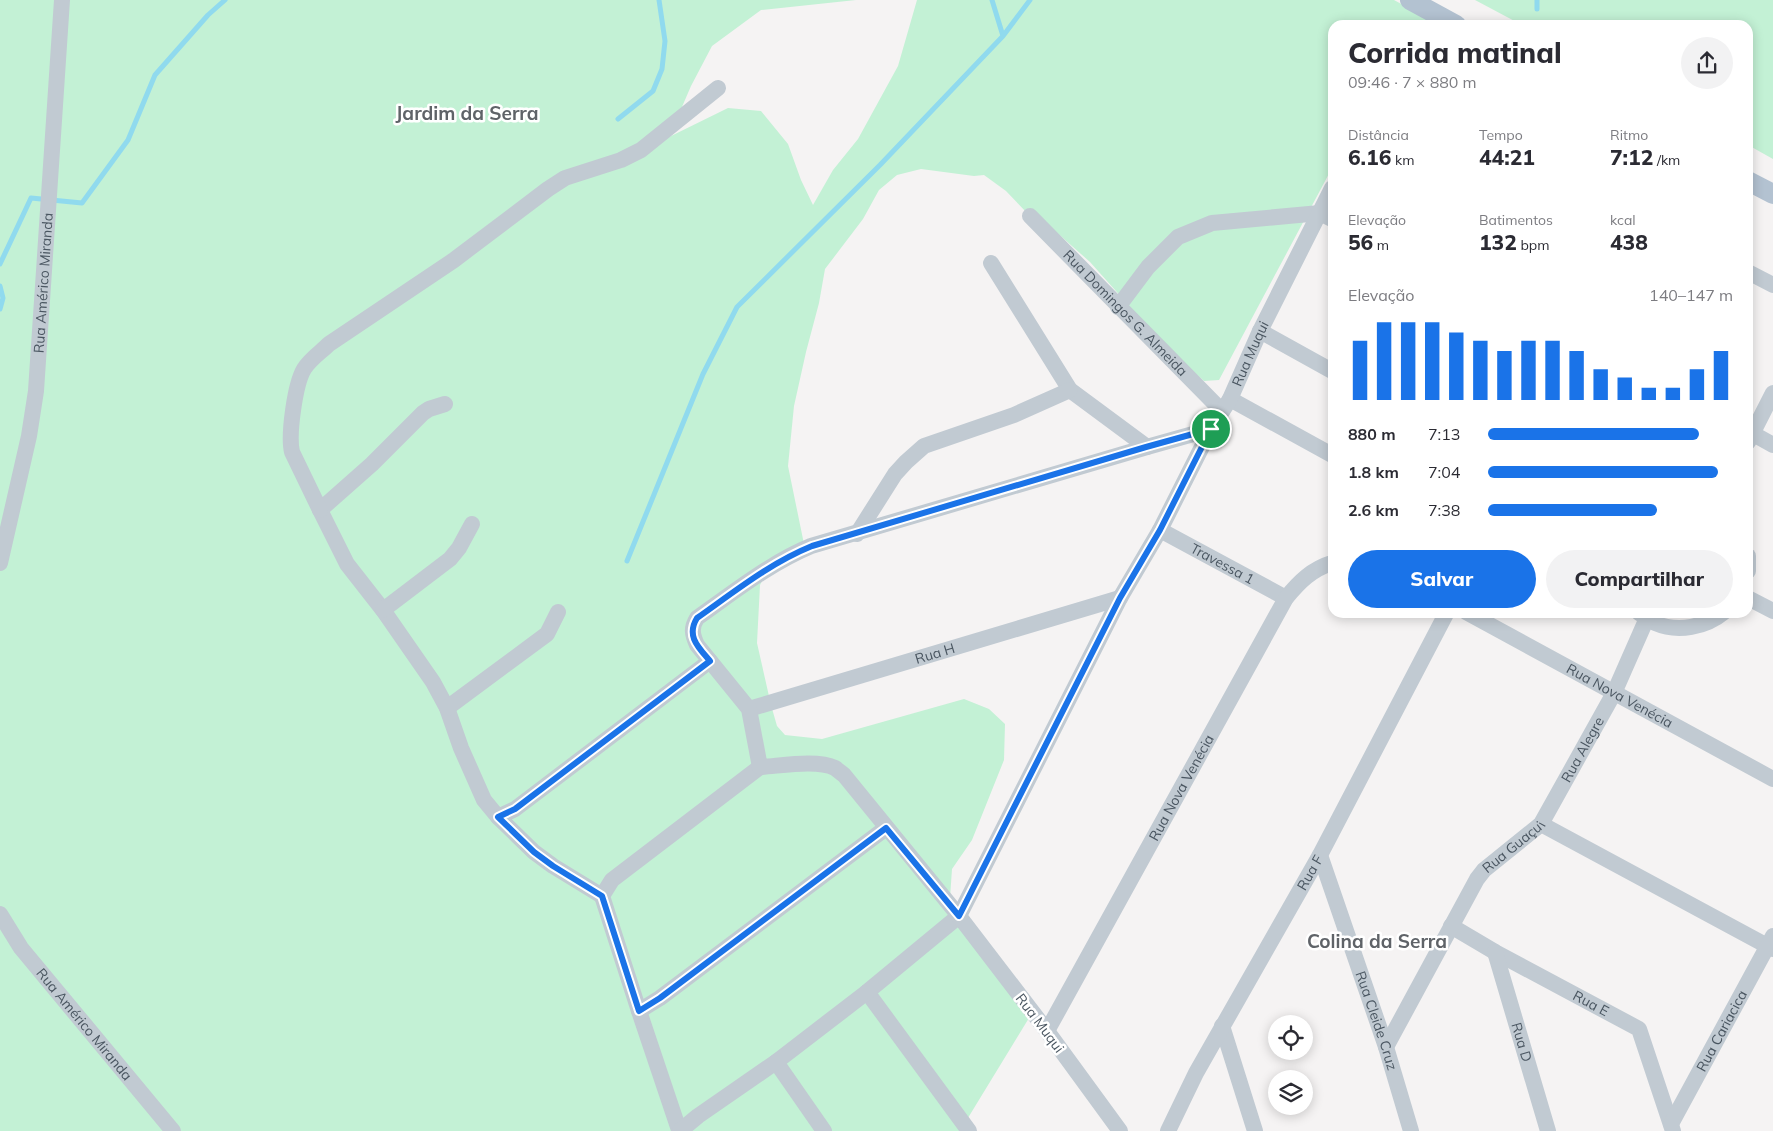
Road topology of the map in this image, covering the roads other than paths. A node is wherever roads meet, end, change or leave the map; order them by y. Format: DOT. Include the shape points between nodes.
graph roads {
  1 [pos="62,0"];
  2 [pos="1410,0"];
  3 [pos="1447,20"];
  4 [pos="718,88"];
  5 [pos="1753,184"];
  6 [pos="1773,194"];
  7 [pos="1030,216"];
  8 [pos="1326,216"];
  9 [pos="991,263"];
  10 [pos="1753,275"];
  11 [pos="1773,285"];
  12 [pos="1118,307"];
  13 [pos="1260,331"];
  14 [pos="1328,369"];
  15 [pos="1070,390"];
  16 [pos="1773,393"];
  17 [pos="445,404"];
  18 [pos="1226,405"];
  19 [pos="1753,428"];
  20 [pos="1211,429"];
  21 [pos="1753,437"];
  22 [pos="1773,445"];
  23 [pos="1146,447"];
  24 [pos="1328,453"];
  25 [pos="320,510"];
  26 [pos="472,524"];
  27 [pos="1160,530"];
  28 [pos="857,534"];
  29 [pos="0,563"];
  30 [pos="1328,564"];
  31 [pos="1120,598"];
  32 [pos="1286,598"];
  33 [pos="1753,601"];
  34 [pos="383,610"];
  35 [pos="1773,611"];
  36 [pos="558,612"];
  37 [pos="1444,618"];
  38 [pos="1477,618"];
  39 [pos="1642,618"];
  40 [pos="1648,618"];
  41 [pos="1717,618"];
  42 [pos="710,661"];
  43 [pos="1614,692"];
  44 [pos="447,708"];
  45 [pos="749,709"];
  46 [pos="760,767"];
  47 [pos="1773,779"];
  48 [pos="498,817"];
  49 [pos="1541,824"];
  50 [pos="886,828"];
  51 [pos="1320,855"];
  52 [pos="602,896"];
  53 [pos="0,914"];
  54 [pos="959,916"];
  55 [pos="1450,926"];
  56 [pos="1771,944"];
  57 [pos="1495,952"];
  58 [pos="867,992"];
  59 [pos="639,1011"];
  60 [pos="1222,1026"];
  61 [pos="1047,1031"];
  62 [pos="1386,1047"];
  63 [pos="776,1062"];
  64 [pos="1672,1128"];
  65 [pos="173,1131"];
  66 [pos="679,1131"];
  67 [pos="824,1131"];
  68 [pos="969,1131"];
  69 [pos="1120,1131"];
  70 [pos="1168,1131"];
  71 [pos="1255,1131"];
  72 [pos="1411,1131"];
  73 [pos="1548,1131"];
  1 -- 29 [label="street, Rua Américo Miranda" via="36,391"];
  2 -- 3 [label="main road"];
  4 -- 25 [label="street" via="632,156 565,178 548,189 454,260 329,344 315,357 304,369 300,380 290,444"];
  5 -- 6 [label="main road"];
  7 -- 12 [label="street, Rua Domingos G. Almeida"];
  8 -- 12 [label="street" via="1212,223 1178,237 1148,267"];
  8 -- 13 [label="street, Rua Muqui"];
  9 -- 15 [label="street"];
  10 -- 11 [label="street"];
  12 -- 18 [label="street, Rua Domingos G. Almeida"];
  13 -- 14 [label="street"];
  13 -- 18 [label="street, Rua Muqui"];
  15 -- 23 [label="street"];
  15 -- 28 [label="street" via="924,446 895,474"];
  16 -- 19 [label="street"];
  17 -- 25 [label="street" via="423,413"];
  18 -- 20 [label="street, Rua Muqui"];
  18 -- 24 [label="street, Rua Domingos G. Almeida"];
  20 -- 23 [label="street"];
  20 -- 27 [label="street, Rua Muqui"];
  21 -- 22 [label="street"];
  23 -- 28 [label="street"];
  25 -- 34 [label="street" via="347,564"];
  26 -- 34 [label="street" via="450,559"];
  27 -- 31 [label="street, Rua Muqui"];
  27 -- 32 [label="street, Travessa 1"];
  28 -- 42 [label="street" via="794,553 697,618 692,633 697,646"];
  30 -- 32 [label="street, Rua Nova Venécia" via="1309,574"];
  31 -- 45 [label="street, Rua H"];
  31 -- 54 [label="street, Rua Muqui"];
  32 -- 61 [label="street, Rua Nova Venécia"];
  33 -- 35 [label="street"];
  34 -- 44 [label="street"];
  36 -- 44 [label="street" via="547,634"];
  37 -- 51 [label="street, Rua F"];
  38 -- 43 [label="street, Rua Nova Venécia"];
  39 -- 43 [label="street, Rua Alegre"];
  40 -- 41 [label="street" via="1670,628 1694,627"];
  42 -- 45 [label="street"];
  42 -- 48 [label="street" via="515,809"];
  43 -- 47 [label="street, Rua Nova Venécia"];
  43 -- 49 [label="street, Rua Alegre"];
  44 -- 48 [label="street" via="484,800"];
  45 -- 46 [label="street"];
  46 -- 50 [label="street, Rua Muqui" via="809,764 835,768"];
  46 -- 52 [label="street" via="612,880"];
  48 -- 52 [label="street" via="534,852"];
  49 -- 55 [label="street, Rua Guaçui" via="1484,870"];
  49 -- 56 [label="street, Rua Guaçui"];
  50 -- 54 [label="street, Rua Muqui"];
  50 -- 59 [label="street"];
  51 -- 60 [label="street, Rua F"];
  51 -- 62 [label="street, Rua Cleide Cruz"];
  52 -- 59 [label="street"];
  53 -- 65 [label="street, Rua Américo Miranda" via="21,948"];
  54 -- 58 [label="street"];
  54 -- 61 [label="street, Rua Muqui"];
  55 -- 57 [label="street, Rua E"];
  55 -- 62 [label="street, Rua Guaçui"];
  56 -- 64 [label="street, Rua Cariacica"];
  57 -- 64 [label="street, Rua E" via="1639,1029"];
  57 -- 73 [label="street, Rua D"];
  58 -- 63 [label="street"];
  58 -- 68 [label="street"];
  59 -- 66 [label="street"];
  60 -- 70 [label="street, Rua F"];
  60 -- 71 [label="street"];
  61 -- 69 [label="street, Rua Muqui"];
  62 -- 72 [label="street, Rua Cleide Cruz"];
  63 -- 66 [label="street"];
  63 -- 67 [label="street"];
}
